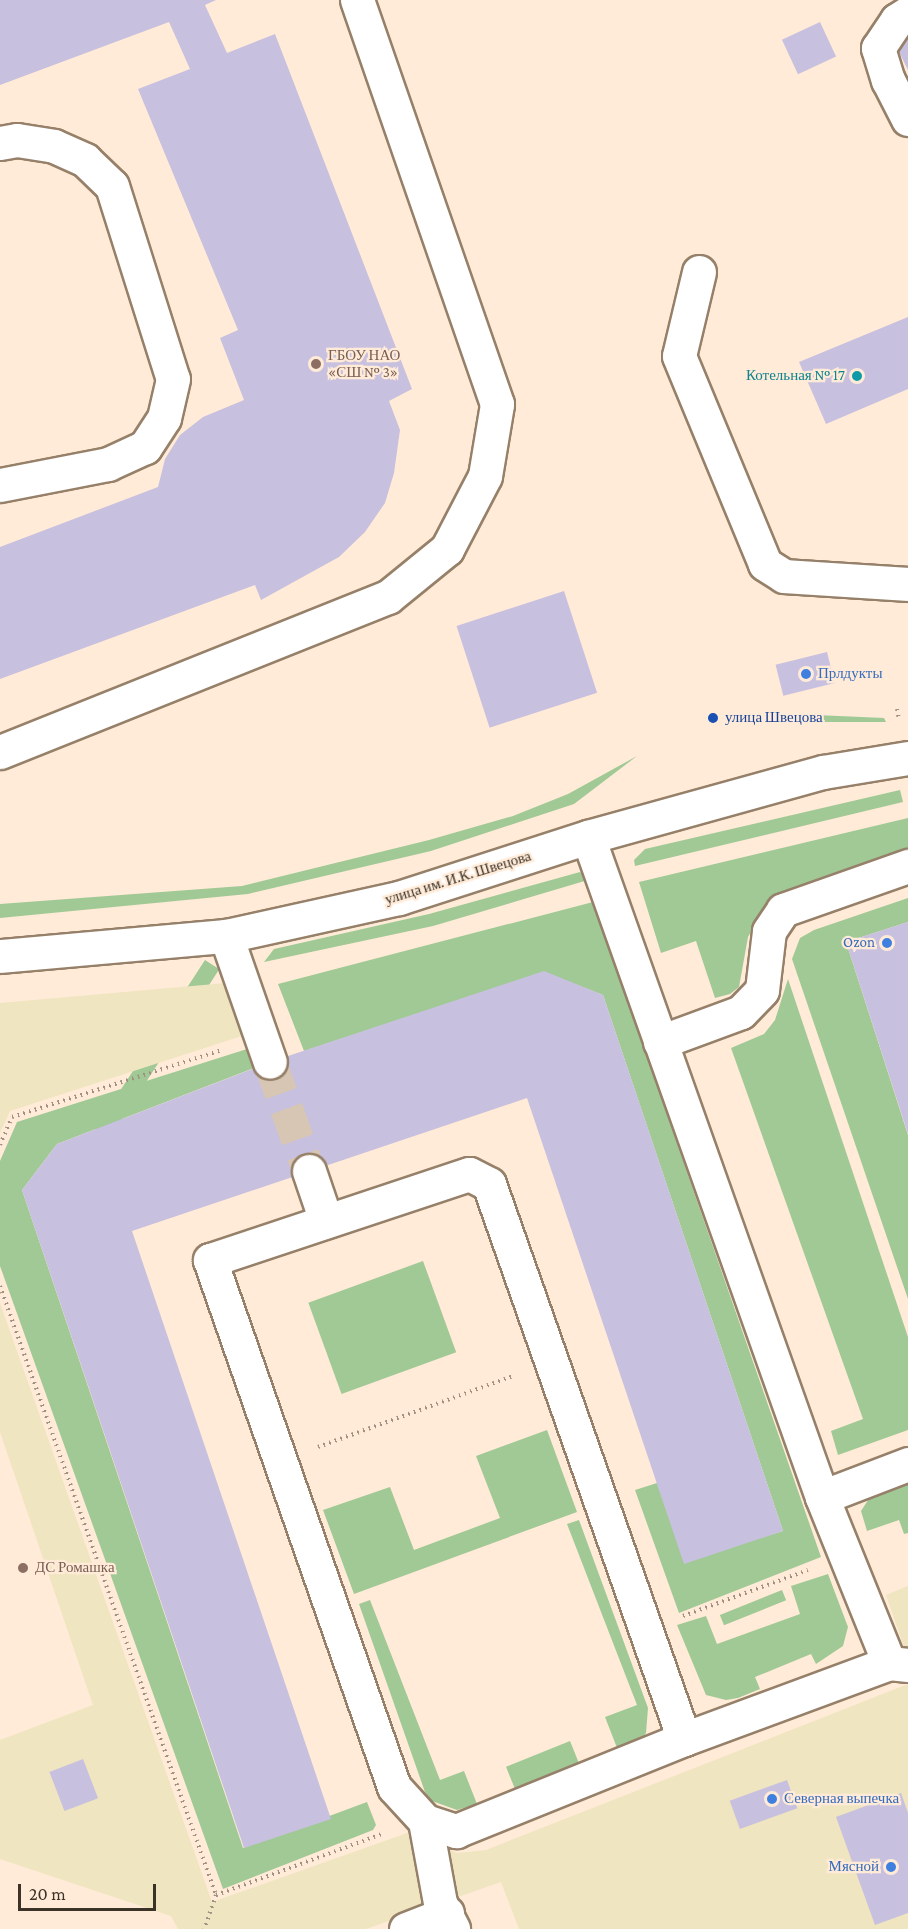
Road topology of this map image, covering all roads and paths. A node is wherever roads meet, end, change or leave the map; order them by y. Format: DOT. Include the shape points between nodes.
graph roads {
  1 [pos="357,0"];
  2 [pos="908,13"];
  3 [pos="908,119"];
  4 [pos="0,143"];
  5 [pos="699,272"];
  6 [pos="0,485"];
  7 [pos="908,584"];
  8 [pos="0,752"];
  9 [pos="908,758"];
  10 [pos="588,837"];
  11 [pos="908,866"];
  12 [pos="226,936"];
  13 [pos="0,956"];
  14 [pos="660,1042"];
  15 [pos="266,1049"];
  16 [pos="0,1145"];
  17 [pos="309,1171"];
  18 [pos="326,1221"];
  19 [pos="0,1286"];
  20 [pos="552,1362"];
  21 [pos="280,1461"];
  22 [pos="908,1464"];
  23 [pos="822,1497"];
  24 [pos="846,1557"];
  25 [pos="646,1630"];
  26 [pos="899,1664"];
  27 [pos="684,1739"];
  28 [pos="425,1821"];
  29 [pos="216,1895"];
  30 [pos="450,1921"];
  31 [pos="204,1929"];
  32 [pos="406,1929"];
  1 -- 8 [label="street" via="497,404 485,476 447,549 388,597"];
  2 -- 3 [label="street" via="897,20 878,48 888,80"];
  4 -- 6 [label="street" via="17,140 54,146 85,160 112,186 172,379 164,418 145,447 108,464"];
  5 -- 7 [label="street" via="679,356 765,564 784,576"];
  9 -- 10 [label="street, улица им. И.К. Швецова" via="823,772"];
  10 -- 12 [label="street, улица им. И.К. Швецова" via="399,898"];
  10 -- 14 [label="street"];
  11 -- 14 [label="street" via="783,910 769,931 762,990 741,1012"];
  12 -- 13 [label="street, улица им. И.К. Швецова"];
  12 -- 15 [label="street"];
  14 -- 23 [label="street"];
  15 -- 16 [label="path" via="12,1117"];
  17 -- 18 [label="street"];
  18 -- 20 [label="street" via="469,1174 489,1184"];
  18 -- 21 [label="street" via="210,1260"];
  19 -- 29 [label="path"];
  20 -- 21 [label="path"];
  20 -- 25 [label="street"];
  21 -- 28 [label="street" via="394,1787"];
  22 -- 23 [label="street"];
  23 -- 24 [label="street"];
  24 -- 25 [label="path"];
  24 -- 26 [label="street"];
  25 -- 27 [label="street"];
  26 -- 27 [label="street"];
  27 -- 28 [label="street" via="456,1831"];
  28 -- 29 [label="path"];
  28 -- 30 [label="street" via="440,1903"];
  29 -- 31 [label="path"];
  30 -- 32 [label="street"];
}
